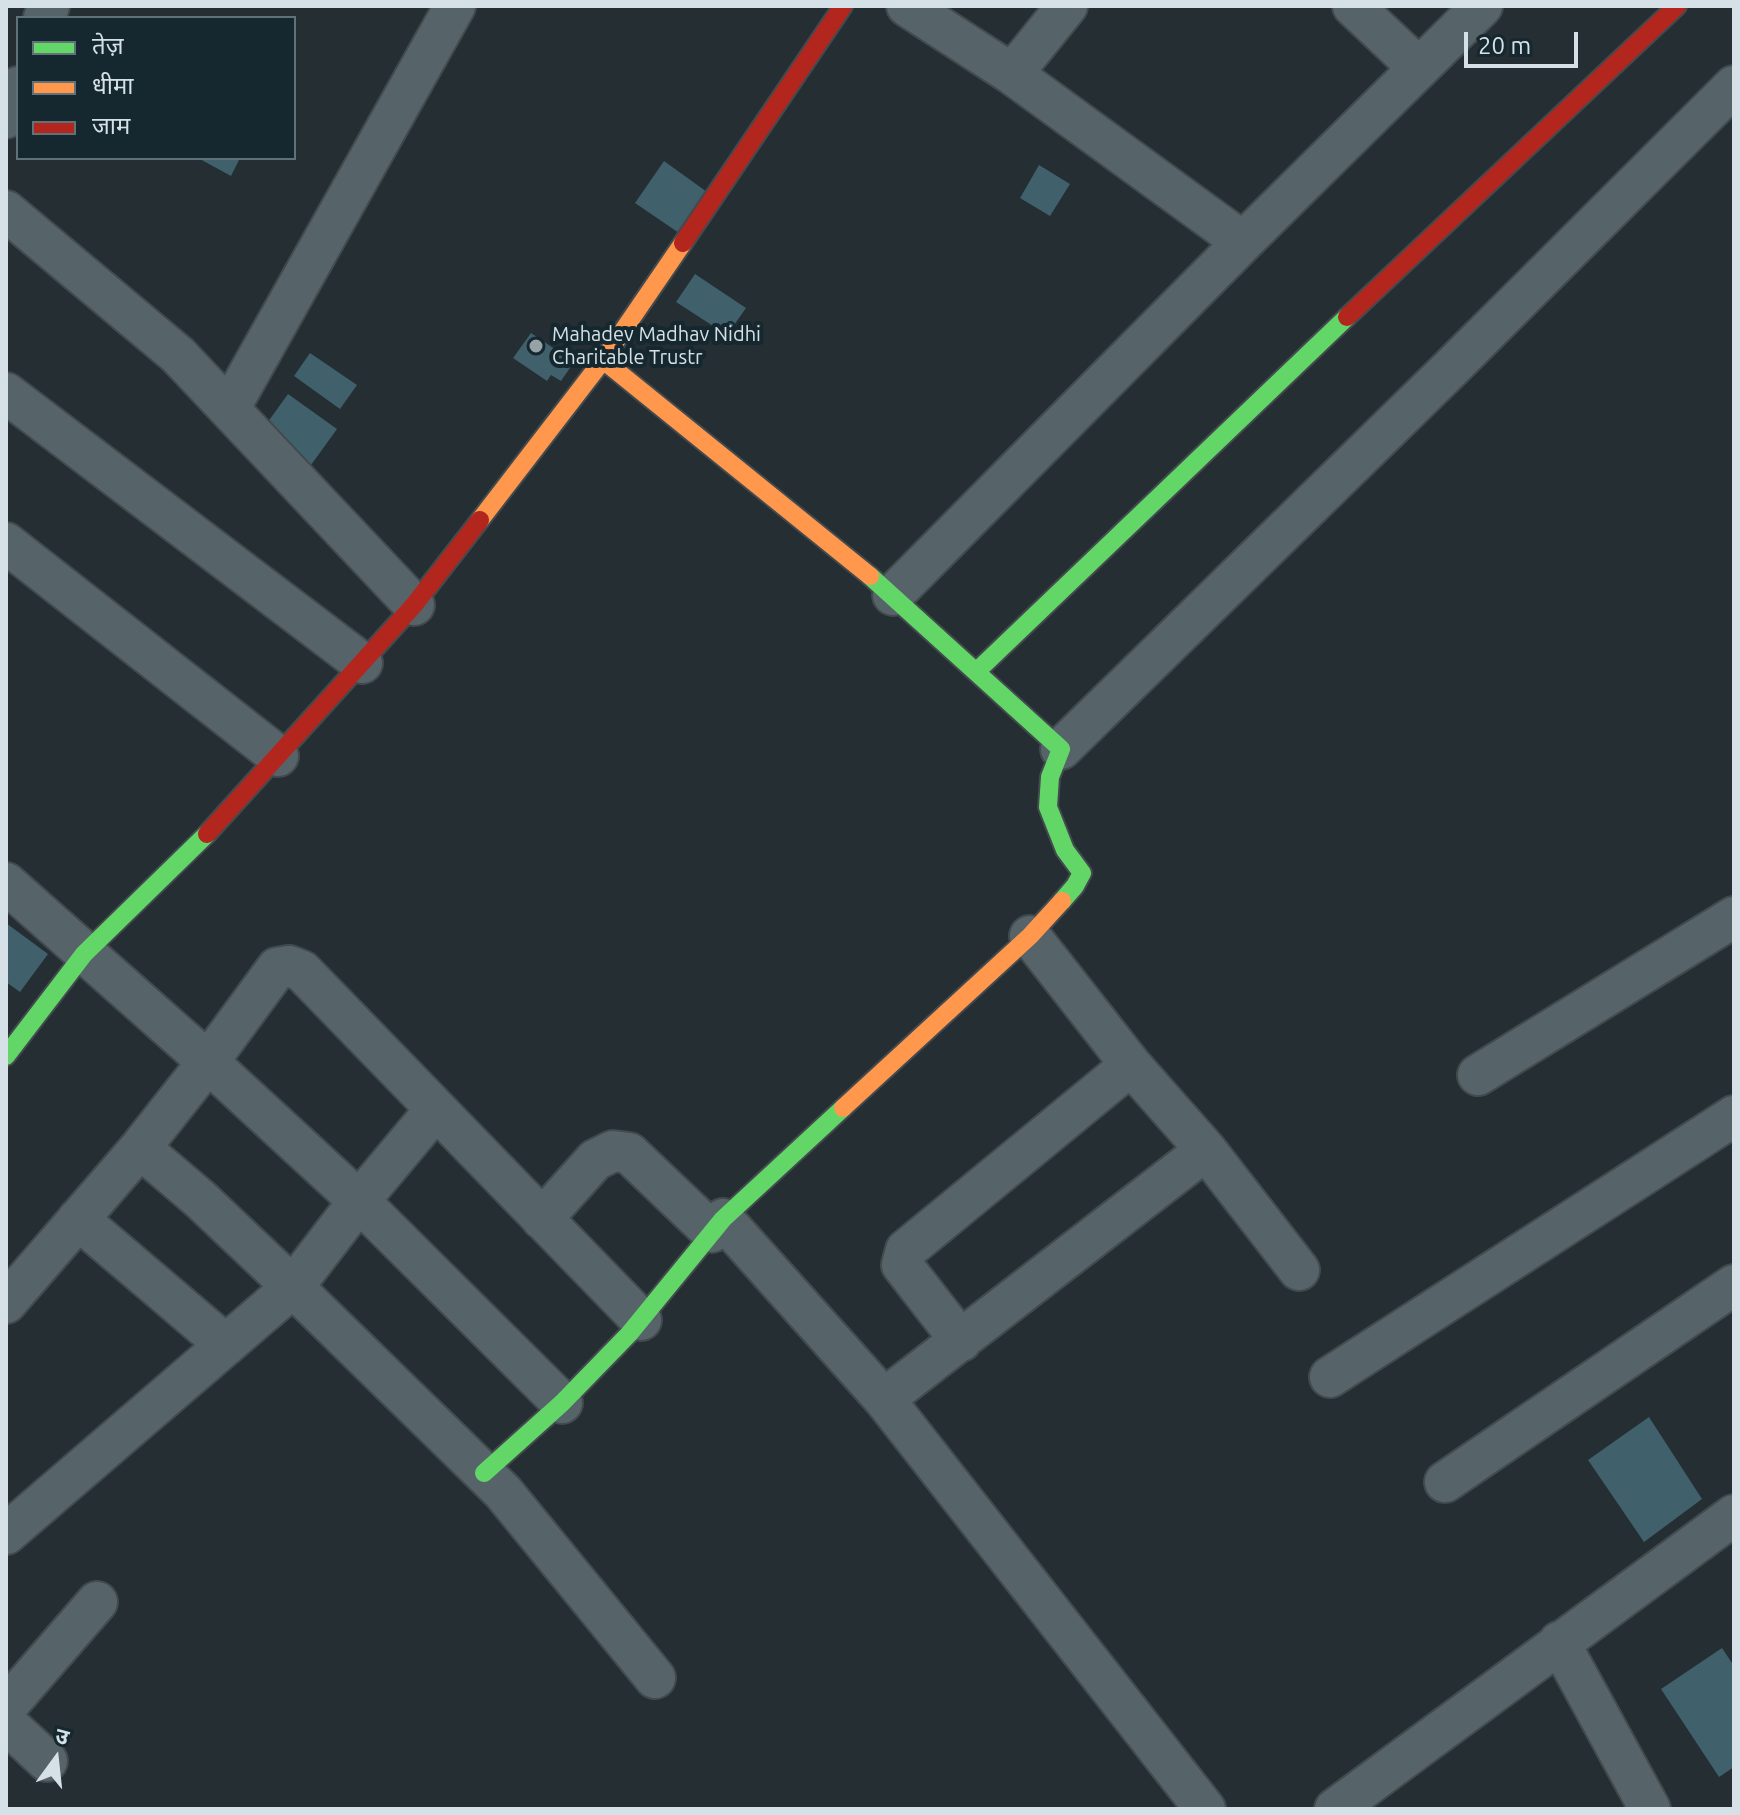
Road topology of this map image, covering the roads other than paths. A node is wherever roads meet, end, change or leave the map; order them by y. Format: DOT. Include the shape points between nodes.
graph roads {
  1 [pos="455,6"];
  2 [pos="843,6"];
  3 [pos="907,6"];
  4 [pos="1067,6"];
  5 [pos="1353,6"];
  6 [pos="1482,6"];
  7 [pos="1677,6"];
  8 [pos="1419,68"];
  9 [pos="1012,74"];
  10 [pos="1734,86"];
  11 [pos="16,92"];
  12 [pos="6,118"];
  13 [pos="6,211"];
  14 [pos="1243,242"];
  15 [pos="603,360"];
  16 [pos="6,393"];
  17 [pos="229,409"];
  18 [pos="6,543"];
  19 [pos="893,595"];
  20 [pos="414,605"];
  21 [pos="362,663"];
  22 [pos="977,671"];
  23 [pos="1061,749"];
  24 [pos="278,756"];
  25 [pos="6,883"];
  26 [pos="1734,917"];
  27 [pos="1030,936"];
  28 [pos="84,954"];
  29 [pos="6,1056"];
  30 [pos="208,1062"];
  31 [pos="1131,1065"];
  32 [pos="1478,1075"];
  33 [pos="436,1109"];
  34 [pos="1734,1116"];
  35 [pos="140,1148"];
  36 [pos="1206,1150"];
  37 [pos="359,1201"];
  38 [pos="78,1219"];
  39 [pos="542,1219"];
  40 [pos="717,1226"];
  41 [pos="1299,1270"];
  42 [pos="1734,1285"];
  43 [pos="293,1287"];
  44 [pos="6,1303"];
  45 [pos="641,1320"];
  46 [pos="961,1341"];
  47 [pos="226,1345"];
  48 [pos="1330,1377"];
  49 [pos="884,1399"];
  50 [pos="562,1403"];
  51 [pos="484,1473"];
  52 [pos="1445,1482"];
  53 [pos="1734,1515"];
  54 [pos="6,1534"];
  55 [pos="97,1602"];
  56 [pos="1559,1642"];
  57 [pos="655,1678"];
  58 [pos="6,1707"];
  59 [pos="6,1723"];
  60 [pos="47,1761"];
  61 [pos="1205,1809"];
  62 [pos="1335,1809"];
  63 [pos="1650,1809"];
  1 -- 17 [label="street"];
  2 -- 15 [label="street"];
  3 -- 9 [label="street"];
  4 -- 9 [label="street"];
  5 -- 8 [label="street"];
  6 -- 8 [label="street"];
  7 -- 22 [label="street"];
  8 -- 14 [label="street"];
  9 -- 14 [label="street"];
  10 -- 23 [label="street"];
  11 -- 12 [label="street"];
  13 -- 17 [label="street" via="178,355"];
  14 -- 19 [label="street"];
  15 -- 19 [label="street"];
  15 -- 20 [label="street"];
  16 -- 21 [label="street"];
  17 -- 20 [label="street"];
  18 -- 24 [label="street"];
  19 -- 22 [label="street"];
  20 -- 21 [label="street"];
  21 -- 24 [label="street"];
  22 -- 23 [label="street"];
  23 -- 27 [label="street" via="1050,777 1048,807 1065,850 1082,873"];
  24 -- 28 [label="street" via="196,847"];
  25 -- 28 [label="street"];
  26 -- 32 [label="street"];
  27 -- 31 [label="street"];
  27 -- 40 [label="street"];
  28 -- 29 [label="street"];
  28 -- 30 [label="street"];
  30 -- 33 [label="street" via="277,968 289,966 302,971"];
  30 -- 35 [label="street"];
  30 -- 37 [label="street"];
  31 -- 36 [label="street"];
  31 -- 46 [label="street" via="906,1250 902,1265"];
  33 -- 37 [label="street"];
  33 -- 39 [label="street"];
  34 -- 48 [label="street"];
  35 -- 38 [label="street"];
  35 -- 43 [label="street"];
  36 -- 41 [label="street"];
  36 -- 46 [label="street"];
  37 -- 43 [label="street"];
  37 -- 50 [label="street"];
  38 -- 44 [label="street"];
  38 -- 47 [label="street"];
  39 -- 40 [label="street" via="595,1160 613,1151 629,1153"];
  39 -- 45 [label="street"];
  40 -- 45 [label="street"];
  40 -- 49 [label="street"];
  42 -- 52 [label="street"];
  43 -- 47 [label="street"];
  43 -- 51 [label="street"];
  45 -- 50 [label="street"];
  46 -- 49 [label="street"];
  47 -- 54 [label="street"];
  49 -- 61 [label="street"];
  50 -- 51 [label="street"];
  51 -- 57 [label="street"];
  53 -- 56 [label="street"];
  55 -- 58 [label="street"];
  56 -- 62 [label="street"];
  56 -- 63 [label="street"];
  59 -- 60 [label="street"];
}
